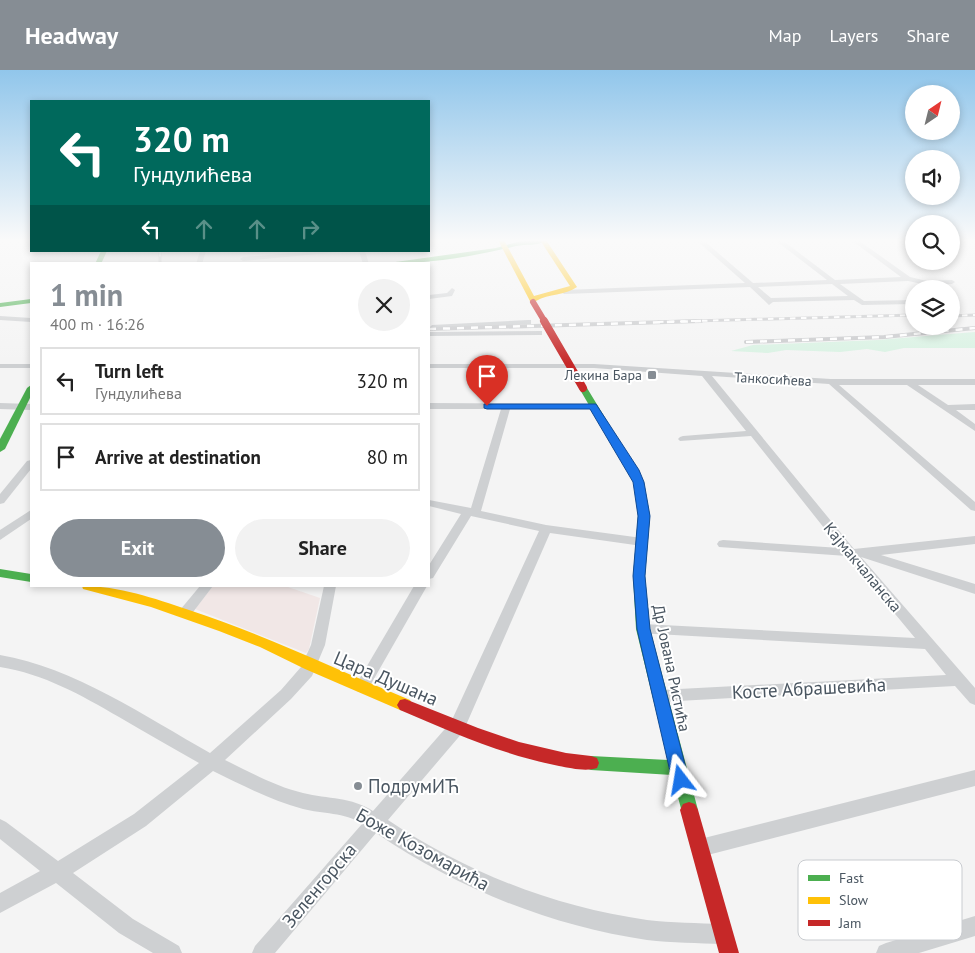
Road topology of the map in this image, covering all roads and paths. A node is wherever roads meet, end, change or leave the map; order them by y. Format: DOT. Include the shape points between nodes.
graph roads {
  1 [pos="523,281"];
  2 [pos="560,281"];
  3 [pos="746,281"];
  4 [pos="826,281"];
  5 [pos="832,281"];
  6 [pos="524,284"];
  7 [pos="749,284"];
  8 [pos="452,290"];
  9 [pos="564,290"];
  10 [pos="430,297"];
  11 [pos="859,300"];
  12 [pos="30,301"];
  13 [pos="533,301"];
  14 [pos="905,302"];
  15 [pos="0,305"];
  16 [pos="0,318"];
  17 [pos="30,320"];
  18 [pos="528,322"];
  19 [pos="430,327"];
  20 [pos="539,333"];
  21 [pos="430,334"];
  22 [pos="0,366"];
  23 [pos="30,366"];
  24 [pos="430,366"];
  25 [pos="706,375"];
  26 [pos="831,382"];
  27 [pos="910,383"];
  28 [pos="973,384"];
  29 [pos="30,392"];
  30 [pos="0,406"];
  31 [pos="430,406"];
  32 [pos="506,406"];
  33 [pos="593,406"];
  34 [pos="26,407"];
  35 [pos="975,407"];
  36 [pos="946,408"];
  37 [pos="975,428"];
  38 [pos="753,433"];
  39 [pos="683,439"];
  40 [pos="2,441"];
  41 [pos="30,463"];
  42 [pos="0,501"];
  43 [pos="430,503"];
  44 [pos="975,508"];
  45 [pos="471,512"];
  46 [pos="30,515"];
  47 [pos="546,529"];
  48 [pos="0,536"];
  49 [pos="975,540"];
  50 [pos="642,542"];
  51 [pos="723,544"];
  52 [pos="856,553"];
  53 [pos="0,573"];
  54 [pos="430,573"];
  55 [pos="30,578"];
  56 [pos="92,587"];
  57 [pos="206,587"];
  58 [pos="330,587"];
  59 [pos="421,587"];
  60 [pos="975,589"];
  61 [pos="185,613"];
  62 [pos="644,629"];
  63 [pos="926,644"];
  64 [pos="0,661"];
  65 [pos="310,665"];
  66 [pos="958,680"];
  67 [pos="362,687"];
  68 [pos="660,696"];
  69 [pos="975,699"];
  70 [pos="457,728"];
  71 [pos="212,762"];
  72 [pos="677,768"];
  73 [pos="975,778"];
  74 [pos="374,822"];
  75 [pos="0,828"];
  76 [pos="700,848"];
  77 [pos="56,873"];
  78 [pos="0,903"];
  79 [pos="975,926"];
  80 [pos="962,930"];
  81 [pos="723,934"];
  82 [pos="929,940"];
  83 [pos="172,953"];
  84 [pos="262,953"];
  85 [pos="729,953"];
  86 [pos="886,953"];
  1 -- 6 [label="street, Др Јована Ристића"];
  2 -- 9 [label="street"];
  3 -- 7 [label="street"];
  4 -- 7 [label="street"];
  5 -- 11 [label="street"];
  6 -- 9 [label="street" via="532,290"];
  6 -- 13 [label="street, Др Јована Ристића"];
  7 -- 9 [label="street"];
  7 -- 11 [label="street" via="769,302"];
  8 -- 10 [label="street" via="450,295"];
  9 -- 13 [label="street" via="538,296"];
  11 -- 14 [label="street"];
  12 -- 15 [label="street"];
  13 -- 33 [label="street, Др Јована Ристића, bridge"];
  16 -- 17 [label="street"];
  18 -- 19 [label="street"];
  20 -- 21 [label="street"];
  22 -- 23 [label="street"];
  24 -- 25 [label="street, Танкосићева" via="571,366"];
  25 -- 26 [label="street, Танкосићева"];
  25 -- 38 [label="street, Кајмакчаланска"];
  26 -- 27 [label="street, Танкосићева"];
  26 -- 44 [label="street"];
  27 -- 28 [label="street, Танкосићева"];
  27 -- 36 [label="street"];
  29 -- 34 [label="street"];
  30 -- 34 [label="street"];
  31 -- 32 [label="street"];
  32 -- 33 [label="street"];
  32 -- 45 [label="street"];
  33 -- 50 [label="street, Др Јована Ристића" via="639,482 644,516"];
  34 -- 40 [label="street"];
  35 -- 36 [label="street"];
  36 -- 37 [label="street"];
  38 -- 39 [label="street"];
  38 -- 52 [label="street, Кајмакчаланска"];
  41 -- 42 [label="street"];
  43 -- 45 [label="street"];
  45 -- 47 [label="street"];
  45 -- 54 [label="street"];
  46 -- 48 [label="street"];
  47 -- 50 [label="street"];
  47 -- 70 [label="street, Зеленгорска"];
  49 -- 52 [label="street"];
  50 -- 62 [label="street, Др Јована Ристића" via="639,576"];
  51 -- 52 [label="street"];
  52 -- 60 [label="street"];
  52 -- 63 [label="street, Кајмакчаланска"];
  53 -- 55 [label="street"];
  56 -- 61 [label="street, Цара Душана"];
  57 -- 61 [label="street"];
  58 -- 65 [label="street" via="318,645"];
  59 -- 67 [label="street"];
  61 -- 65 [label="street, Цара Душана" via="265,643"];
  62 -- 63 [label="street"];
  62 -- 68 [label="street, Др Јована Ристића"];
  63 -- 66 [label="street, Кајмакчаланска"];
  64 -- 71 [label="street, Боже Козомарића" via="53,675 82,688"];
  65 -- 67 [label="street, Цара Душана"];
  65 -- 71 [label="street" via="273,706"];
  66 -- 68 [label="street, Косте Абрашевића"];
  66 -- 69 [label="street, Кајмакчаланска"];
  67 -- 70 [label="street, Цара Душана"];
  68 -- 72 [label="street, Др Јована Ристића"];
  70 -- 72 [label="street, Цара Душана" via="536,755 583,762"];
  70 -- 74 [label="street, Зеленгорска"];
  71 -- 74 [label="street, Боже Козомарића" via="302,801 357,810"];
  71 -- 77 [label="street" via="122,832"];
  72 -- 76 [label="street, Др Јована Ристића"];
  73 -- 76 [label="street"];
  74 -- 81 [label="street, Боже Козомарића" via="418,850 497,890 575,916 648,930"];
  74 -- 84 [label="street, Зеленгорска"];
  75 -- 77 [label="street"];
  76 -- 81 [label="street, Др Јована Ристића"];
  77 -- 78 [label="street"];
  77 -- 83 [label="street" via="126,926"];
  79 -- 80 [label="street"];
  81 -- 85 [label="street, Др Јована Ристића"];
  82 -- 86 [label="street"];
}
